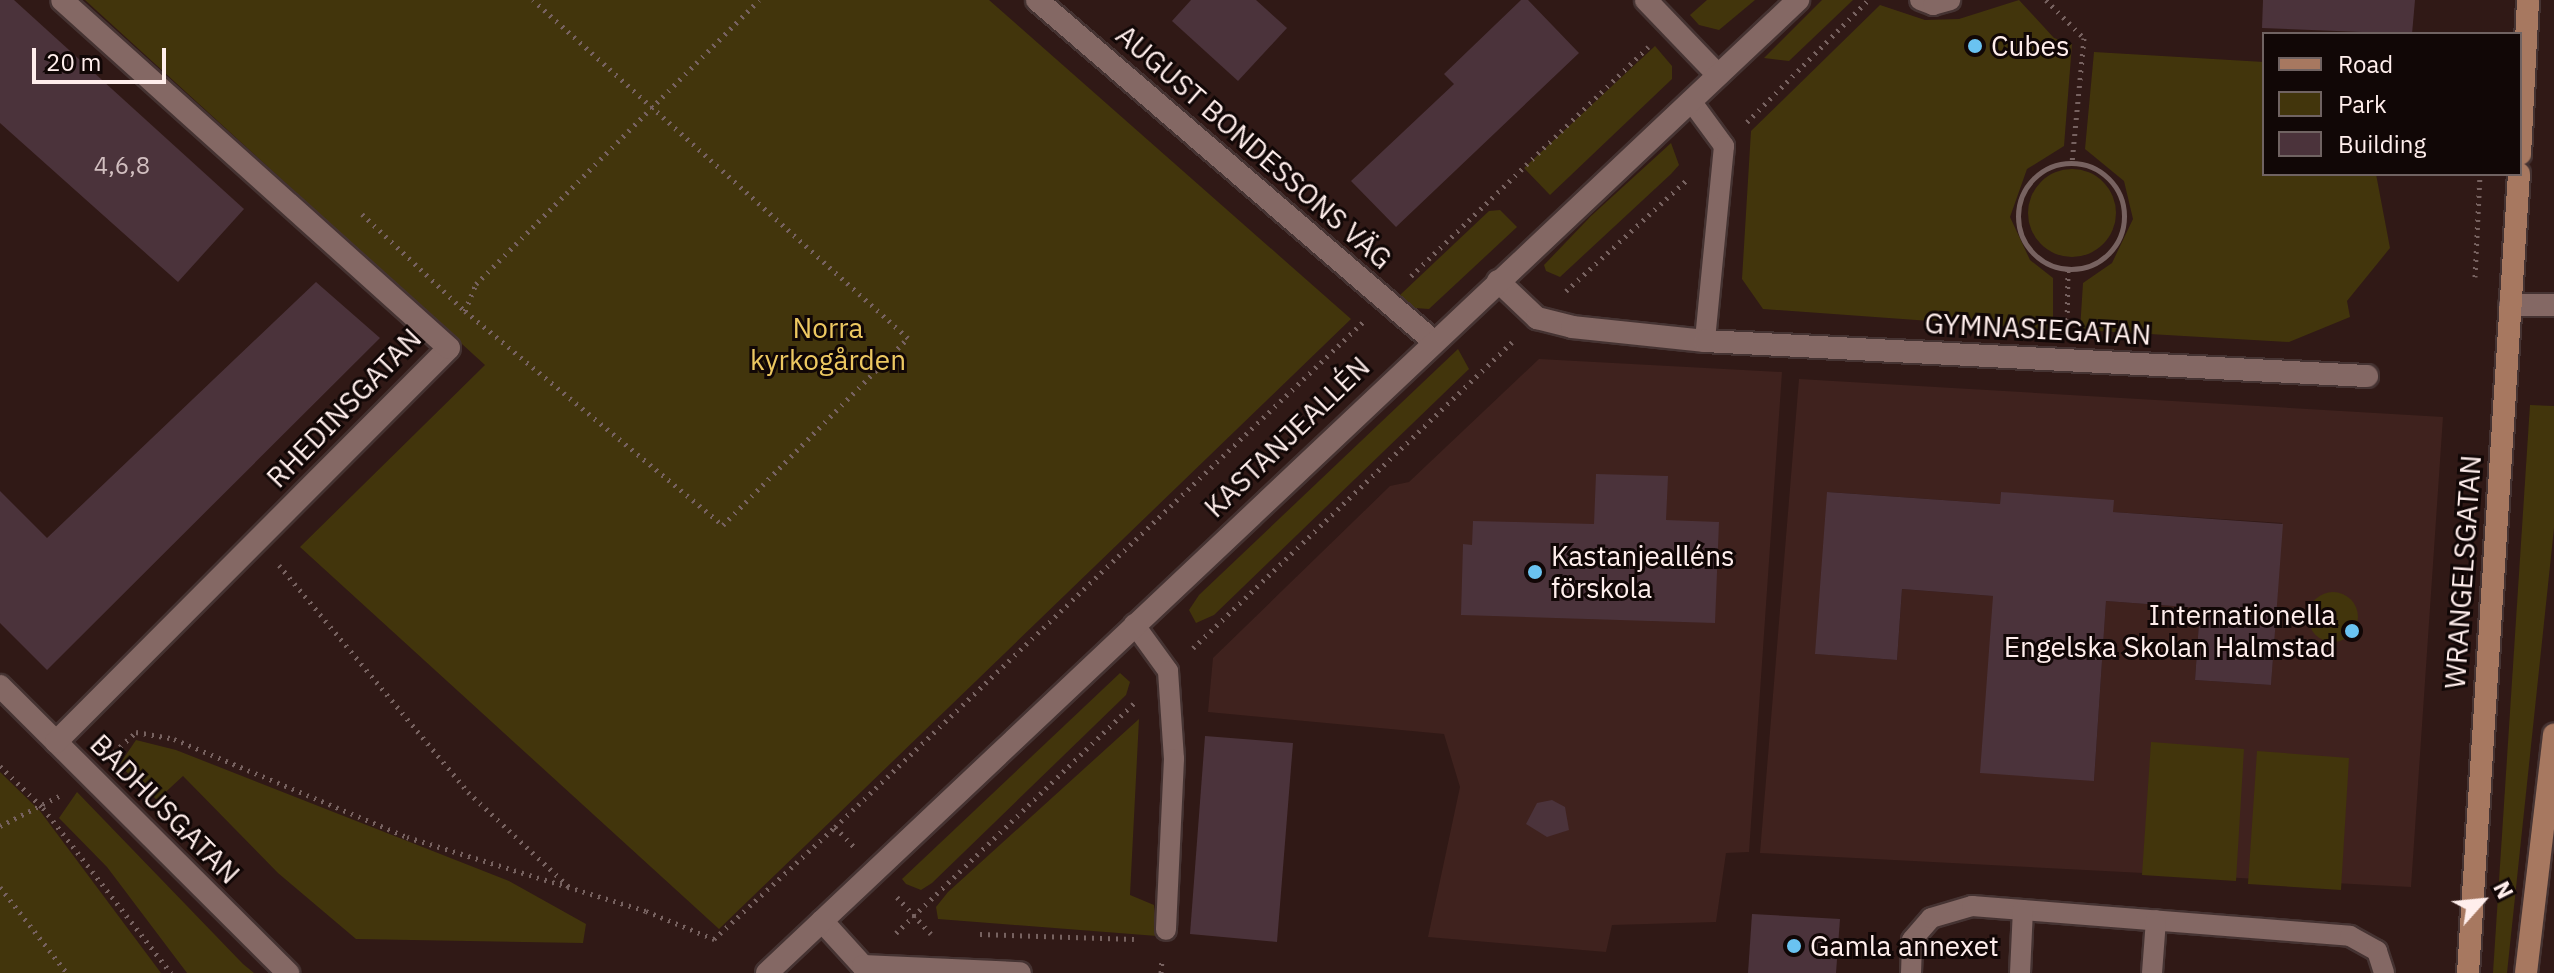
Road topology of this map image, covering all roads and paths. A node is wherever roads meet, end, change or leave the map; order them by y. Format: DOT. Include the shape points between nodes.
graph roads {
  1 [pos="62,0"];
  2 [pos="533,0"];
  3 [pos="759,0"];
  4 [pos="1037,0"];
  5 [pos="1646,0"];
  6 [pos="1798,0"];
  7 [pos="1920,0"];
  8 [pos="1950,0"];
  9 [pos="2046,0"];
  10 [pos="2528,0"];
  11 [pos="1652,43"];
  12 [pos="1718,75"];
  13 [pos="1691,101"];
  14 [pos="654,107"];
  15 [pos="2522,116"];
  16 [pos="2072,163"];
  17 [pos="2519,176"];
  18 [pos="362,214"];
  19 [pos="2068,269"];
  20 [pos="1498,281"];
  21 [pos="1404,285"];
  22 [pos="2510,305"];
  23 [pos="2554,305"];
  24 [pos="465,311"];
  25 [pos="1537,318"];
  26 [pos="1361,324"];
  27 [pos="1432,340"];
  28 [pos="1705,341"];
  29 [pos="2066,360"];
  30 [pos="2367,376"];
  31 [pos="259,540"];
  32 [pos="1134,624"];
  33 [pos="1168,671"];
  34 [pos="0,686"];
  35 [pos="2554,735"];
  36 [pos="56,742"];
  37 [pos="0,766"];
  38 [pos="88,777"];
  39 [pos="43,808"];
  40 [pos="0,826"];
  41 [pos="835,827"];
  42 [pos="876,872"];
  43 [pos="0,887"];
  44 [pos="571,889"];
  45 [pos="2023,910"];
  46 [pos="913,916"];
  47 [pos="2156,920"];
  48 [pos="822,921"];
  49 [pos="1157,935"];
  50 [pos="946,936"];
  51 [pos="971,936"];
  52 [pos="863,966"];
  53 [pos="67,973"];
  54 [pos="171,973"];
  55 [pos="288,973"];
  56 [pos="767,973"];
  57 [pos="1020,973"];
  58 [pos="1911,973"];
  59 [pos="2020,973"];
  60 [pos="2152,973"];
  61 [pos="2384,973"];
  62 [pos="2468,973"];
  63 [pos="2526,973"];
  1 -- 31 [label="street, RHEDINSGATAN" via="449,348"];
  2 -- 14 [label="path"];
  3 -- 14 [label="path"];
  4 -- 27 [label="street, AUGUST BONDESSONS VÄG"];
  5 -- 12 [label="street"];
  6 -- 12 [label="street, KASTANJEALLÉN"];
  7 -- 8 [label="lane" via="1933,5"];
  9 -- 16 [label="path" via="2084,38"];
  10 -- 15 [label="main road"];
  11 -- 21 [label="path"];
  12 -- 13 [label="street, KASTANJEALLÉN"];
  13 -- 20 [label="street, KASTANJEALLÉN"];
  13 -- 28 [label="lane" via="1724,146"];
  14 -- 24 [label="path" via="476,284"];
  14 -- 24 [label="path" via="908,338 723,525"];
  16 -- 19 [label="path" via="2035,176 2024,190 2017,223 2032,253"];
  16 -- 19 [label="path" via="2102,172 2115,185 2125,219 2110,252 2096,264"];
  17 -- 22 [label="main road, WRANGELSGATAN"];
  18 -- 24 [label="path"];
  19 -- 29 [label="path"];
  20 -- 25 [label="street, GYMNASIEGATAN"];
  20 -- 27 [label="street, KASTANJEALLÉN"];
  22 -- 23 [label="street"];
  22 -- 62 [label="main road, WRANGELSGATAN"];
  25 -- 28 [label="street, GYMNASIEGATAN" via="1572,327"];
  25 -- 33 [label="path"];
  26 -- 41 [label="path"];
  27 -- 32 [label="street, KASTANJEALLÉN"];
  28 -- 29 [label="street, GYMNASIEGATAN"];
  29 -- 30 [label="street, GYMNASIEGATAN"];
  31 -- 36 [label="street, RHEDINSGATAN"];
  31 -- 44 [label="path" via="415,734"];
  32 -- 33 [label="lane"];
  32 -- 42 [label="street, KASTANJEALLÉN"];
  33 -- 46 [label="path"];
  33 -- 49 [label="lane" via="1174,759"];
  34 -- 36 [label="street, BADHUSGATAN"];
  35 -- 63 [label="main road"];
  36 -- 38 [label="street, BADHUSGATAN"];
  37 -- 39 [label="path"];
  38 -- 39 [label="path"];
  38 -- 44 [label="path" via="136,732 174,739 407,837"];
  38 -- 55 [label="street, BADHUSGATAN"];
  39 -- 40 [label="path"];
  39 -- 54 [label="path"];
  41 -- 42 [label="path"];
  41 -- 44 [label="path" via="714,939"];
  42 -- 46 [label="path"];
  42 -- 48 [label="street, KASTANJEALLÉN"];
  43 -- 53 [label="path"];
  45 -- 47 [label="lane"];
  45 -- 58 [label="lane" via="1972,906 1931,918 1912,940"];
  45 -- 59 [label="lane"];
  46 -- 50 [label="path" via="932,934"];
  46 -- 52 [label="path"];
  47 -- 60 [label="lane"];
  47 -- 61 [label="lane" via="2350,936 2377,951"];
  48 -- 52 [label="street"];
  48 -- 56 [label="street"];
  49 -- 51 [label="path"];
  52 -- 57 [label="street"];
}
